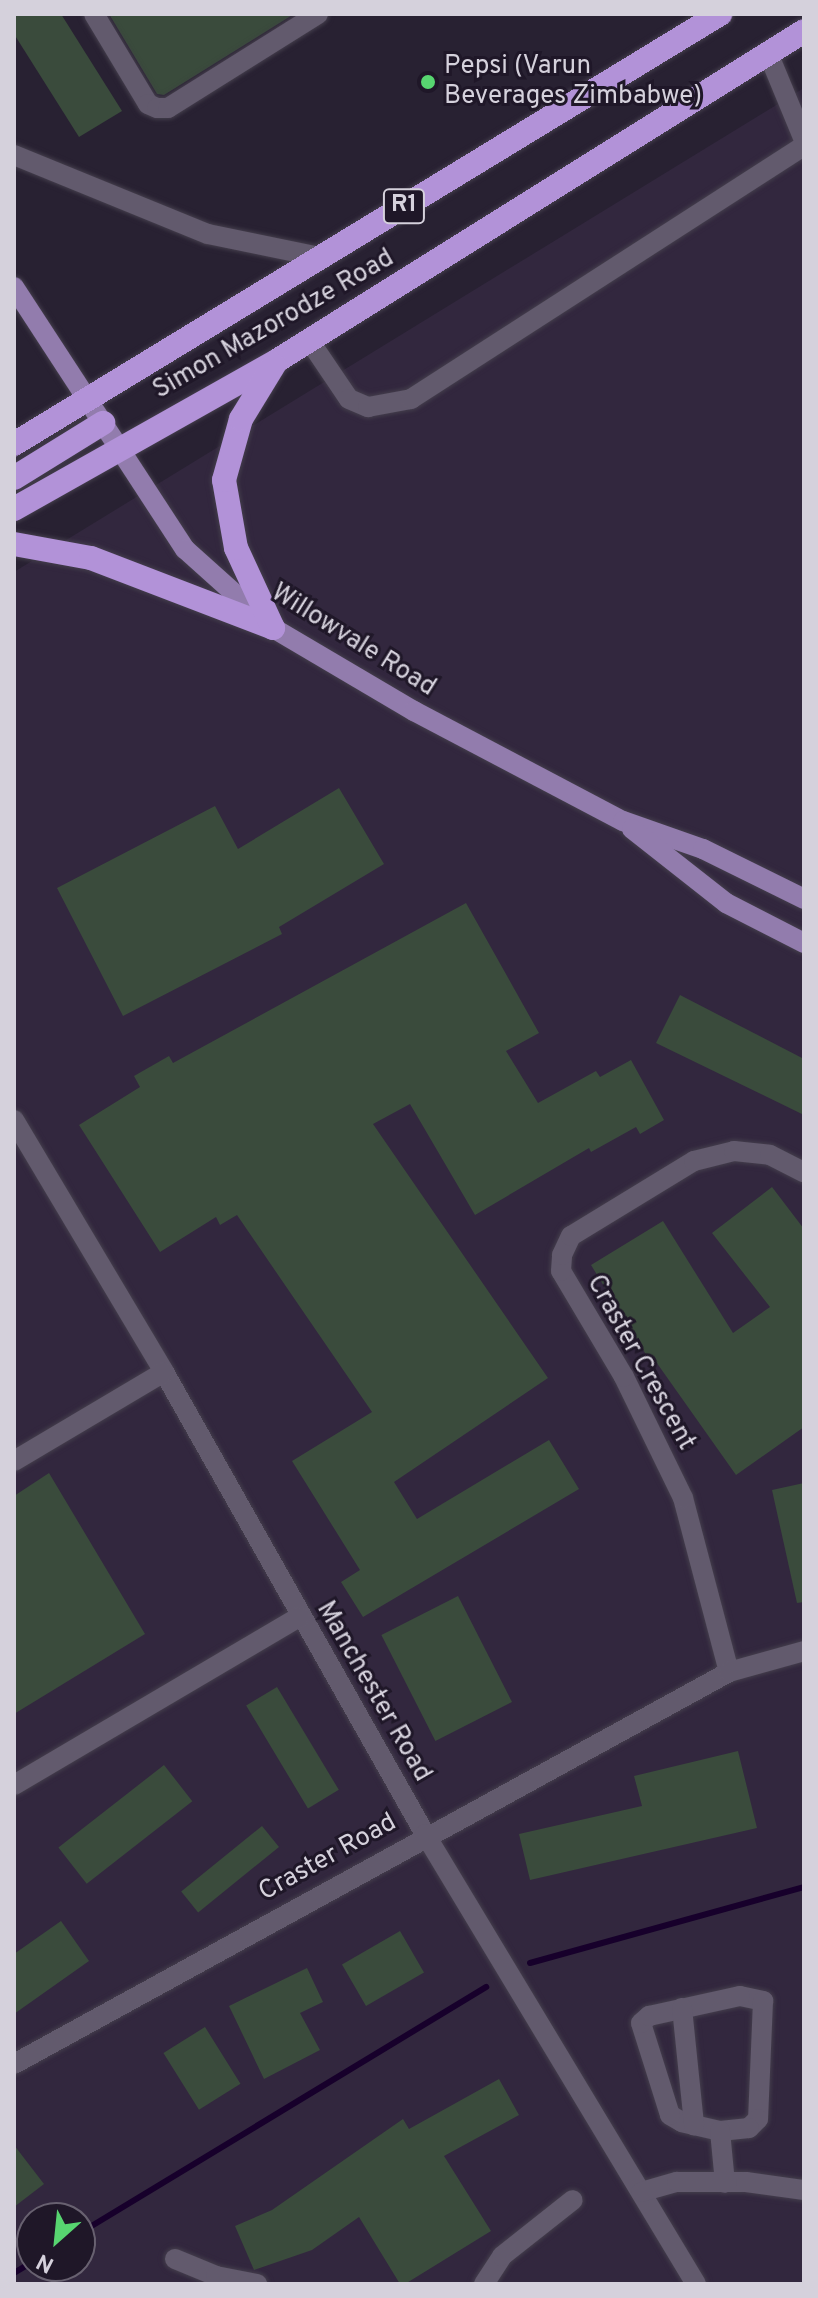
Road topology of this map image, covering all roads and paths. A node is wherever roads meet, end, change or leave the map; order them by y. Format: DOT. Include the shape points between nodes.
graph roads {
  1 [pos="94,14"];
  2 [pos="318,14"];
  3 [pos="720,14"];
  4 [pos="690,22"];
  5 [pos="804,31"];
  6 [pos="768,53"];
  7 [pos="804,143"];
  8 [pos="14,155"];
  9 [pos="320,257"];
  10 [pos="14,287"];
  11 [pos="309,340"];
  12 [pos="278,360"];
  13 [pos="87,398"];
  14 [pos="103,423"];
  15 [pos="14,444"];
  16 [pos="119,447"];
  17 [pos="14,478"];
  18 [pos="14,509"];
  19 [pos="14,544"];
  20 [pos="273,628"];
  21 [pos="623,821"];
  22 [pos="804,899"];
  23 [pos="804,943"];
  24 [pos="14,1120"];
  25 [pos="804,1172"];
  26 [pos="164,1372"];
  27 [pos="14,1461"];
  28 [pos="299,1617"];
  29 [pos="804,1651"];
  30 [pos="729,1672"];
  31 [pos="14,1785"];
  32 [pos="425,1834"];
  33 [pos="682,2008"];
  34 [pos="14,2064"];
  35 [pos="694,2125"];
  36 [pos="720,2131"];
  37 [pos="725,2183"];
  38 [pos="804,2190"];
  39 [pos="641,2192"];
  40 [pos="573,2200"];
  41 [pos="175,2259"];
  42 [pos="257,2284"];
  43 [pos="484,2284"];
  44 [pos="696,2284"];
  1 -- 2 [label="street" via="148,104 168,108"];
  3 -- 4 [label="highway, Simon Mazorodze Road / R1"];
  4 -- 9 [label="highway, Simon Mazorodze Road / R1"];
  5 -- 6 [label="highway, Simon Mazorodze Road / R1"];
  6 -- 7 [label="street"];
  6 -- 11 [label="highway, Simon Mazorodze Road / R1"];
  7 -- 11 [label="street" via="411,399 368,407 349,399"];
  8 -- 9 [label="street" via="208,234"];
  9 -- 13 [label="highway, Simon Mazorodze Road / R1"];
  10 -- 13 [label="main road, Willowvale Road"];
  11 -- 12 [label="highway, Simon Mazorodze Road / R1"];
  12 -- 16 [label="highway, Simon Mazorodze Road / R1"];
  12 -- 20 [label="highway" via="241,419 224,480 236,548"];
  13 -- 14 [label="main road, Willowvale Road"];
  13 -- 15 [label="highway, Simon Mazorodze Road / R1"];
  14 -- 16 [label="main road, Willowvale Road"];
  14 -- 17 [label="highway"];
  16 -- 18 [label="highway, Simon Mazorodze Road / R1"];
  16 -- 20 [label="main road, Willowvale Road" via="185,549"];
  19 -- 20 [label="highway" via="91,558"];
  20 -- 21 [label="main road, Willowvale Road" via="414,711"];
  21 -- 22 [label="main road, Willowvale Road" via="703,849"];
  21 -- 23 [label="main road, Willowvale Road" via="726,903"];
  24 -- 26 [label="street, Manchester Road"];
  25 -- 30 [label="street, Craster Crescent" via="770,1155 734,1151 694,1161 571,1236 562,1255 561,1271 624,1377 683,1498"];
  26 -- 27 [label="street"];
  26 -- 28 [label="street, Manchester Road"];
  28 -- 31 [label="street"];
  28 -- 32 [label="street, Manchester Road"];
  29 -- 30 [label="street, Craster Road"];
  30 -- 32 [label="street, Craster Road"];
  32 -- 34 [label="street, Craster Road"];
  32 -- 39 [label="street, Manchester Road"];
  33 -- 35 [label="street"];
  33 -- 35 [label="street" via="649,2016 641,2028 670,2115"];
  33 -- 36 [label="street" via="740,1996 763,2001 758,2119 749,2128"];
  35 -- 36 [label="street"];
  36 -- 37 [label="street"];
  37 -- 38 [label="street"];
  37 -- 39 [label="street" via="677,2182"];
  39 -- 44 [label="street, Manchester Road"];
  40 -- 43 [label="street" via="502,2256"];
  41 -- 42 [label="street" via="216,2276"];
}
